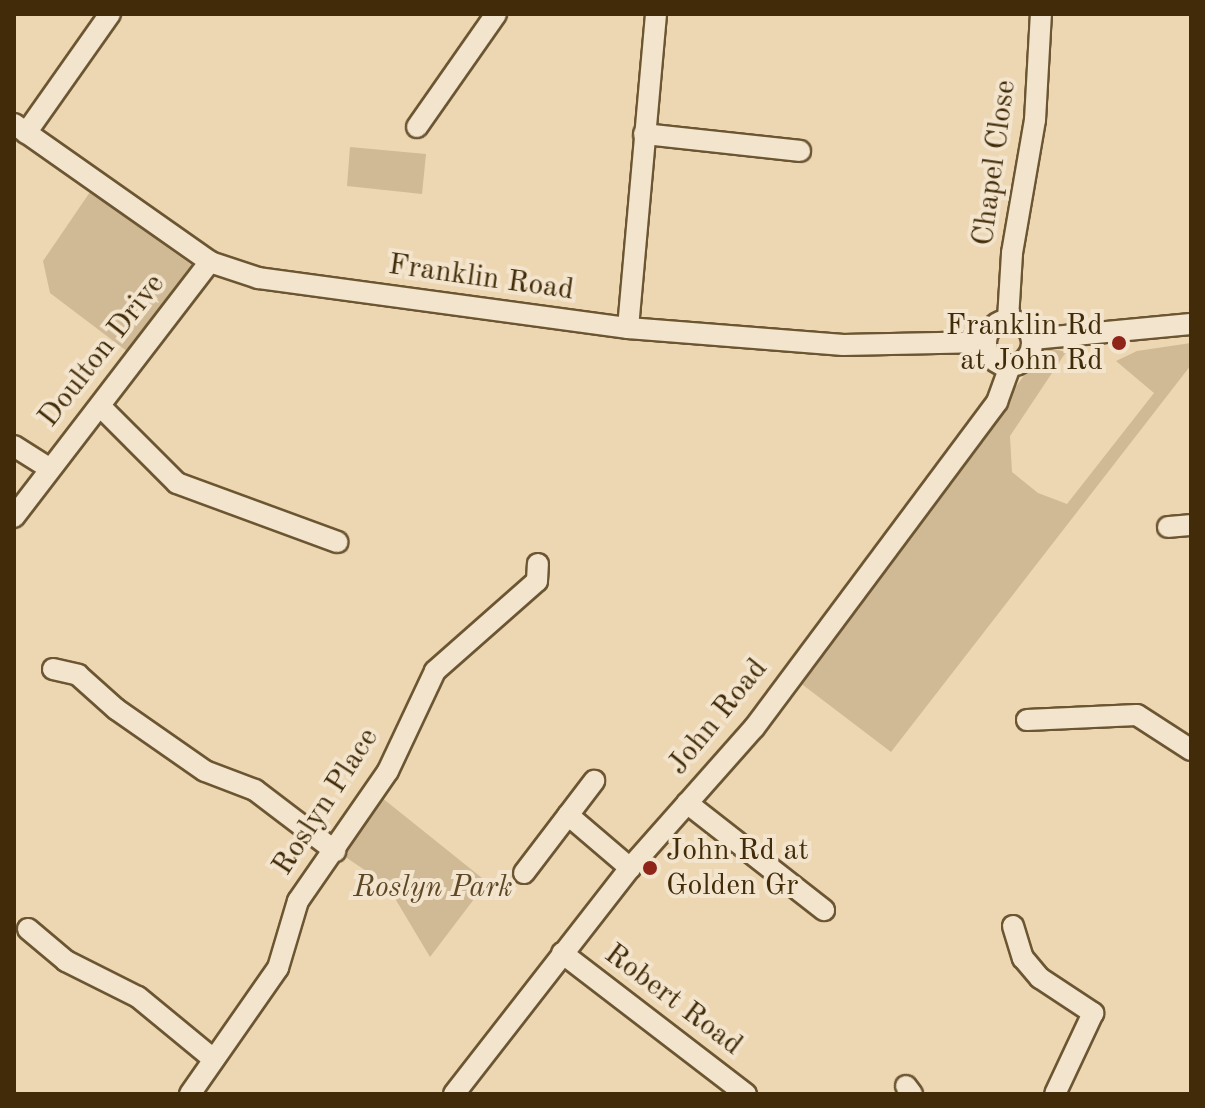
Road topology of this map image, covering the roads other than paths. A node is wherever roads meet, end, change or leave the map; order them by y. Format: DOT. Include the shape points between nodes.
graph roads {
  1 [pos="110,14"];
  2 [pos="496,14"];
  3 [pos="656,14"];
  4 [pos="1041,14"];
  5 [pos="417,127"];
  6 [pos="20,128"];
  7 [pos="644,134"];
  8 [pos="800,151"];
  9 [pos="210,262"];
  10 [pos="1008,319"];
  11 [pos="1191,324"];
  12 [pos="628,328"];
  13 [pos="1032,339"];
  14 [pos="986,342"];
  15 [pos="1010,366"];
  16 [pos="100,406"];
  17 [pos="14,446"];
  18 [pos="49,468"];
  19 [pos="14,517"];
  20 [pos="1191,525"];
  21 [pos="1168,527"];
  22 [pos="337,542"];
  23 [pos="538,564"];
  24 [pos="53,669"];
  25 [pos="1027,720"];
  26 [pos="1191,750"];
  27 [pos="594,781"];
  28 [pos="687,803"];
  29 [pos="568,815"];
  30 [pos="335,851"];
  31 [pos="630,868"];
  32 [pos="524,873"];
  33 [pos="824,910"];
  34 [pos="1013,926"];
  35 [pos="28,929"];
  36 [pos="562,953"];
  37 [pos="212,1058"];
  38 [pos="190,1094"];
  39 [pos="454,1094"];
  40 [pos="746,1094"];
  41 [pos="1055,1094"];
  1 -- 6 [label="street"];
  2 -- 5 [label="street"];
  3 -- 7 [label="street"];
  4 -- 10 [label="street, Chapel Close" via="1035,120 1012,253"];
  6 -- 9 [label="street, Franklin Road"];
  7 -- 8 [label="street"];
  7 -- 12 [label="street"];
  9 -- 12 [label="street, Franklin Road" via="258,278"];
  9 -- 16 [label="street, Doulton Drive"];
  10 -- 13 [label="street" via="1027,327"];
  10 -- 14 [label="street" via="990,329"];
  11 -- 13 [label="street"];
  12 -- 14 [label="street, Franklin Road" via="843,345"];
  13 -- 15 [label="street" via="1030,354"];
  14 -- 15 [label="street" via="996,362"];
  15 -- 28 [label="street, John Road" via="997,402 913,516 754,728"];
  16 -- 18 [label="street, Doulton Drive"];
  16 -- 22 [label="street" via="177,483"];
  17 -- 18 [label="street"];
  18 -- 19 [label="street, Doulton Drive"];
  20 -- 21 [label="street"];
  23 -- 30 [label="street, Roslyn Place" via="537,581 435,671 388,771"];
  24 -- 30 [label="street" via="78,675 116,709 205,771 255,790"];
  25 -- 26 [label="street" via="1137,715"];
  27 -- 29 [label="street"];
  28 -- 31 [label="street, John Road"];
  28 -- 33 [label="street"];
  29 -- 31 [label="street"];
  29 -- 32 [label="street"];
  30 -- 37 [label="street, Roslyn Place" via="298,901 278,968 248,1017"];
  31 -- 36 [label="street, John Road"];
  34 -- 41 [label="street" via="1023,958 1040,978 1093,1013"];
  35 -- 37 [label="street" via="66,961 138,997"];
  36 -- 39 [label="street, John Road"];
  36 -- 40 [label="street, Robert Road"];
  37 -- 38 [label="street, Roslyn Place"];
}
